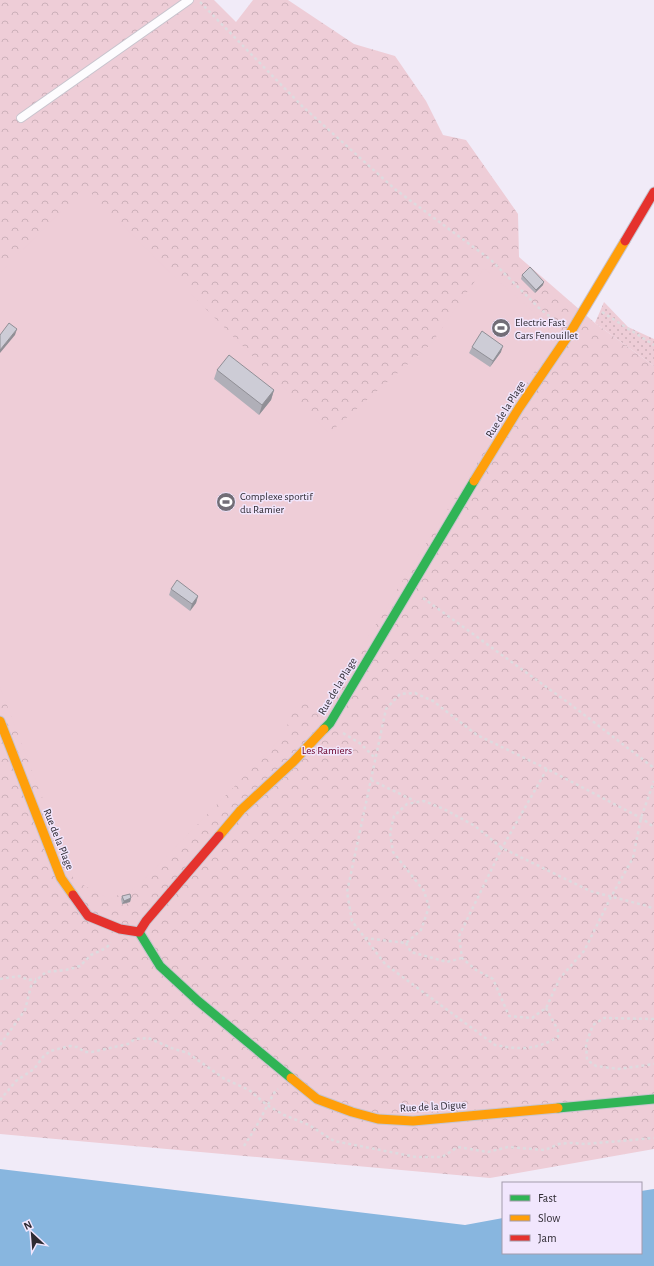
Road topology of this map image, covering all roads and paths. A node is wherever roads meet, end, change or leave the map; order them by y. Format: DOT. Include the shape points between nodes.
graph roads {
  1 [pos="189,0"];
  2 [pos="198,0"];
  3 [pos="21,118"];
  4 [pos="654,192"];
  5 [pos="588,303"];
  6 [pos="570,332"];
  7 [pos="654,345"];
  8 [pos="410,588"];
  9 [pos="0,721"];
  10 [pos="330,723"];
  11 [pos="375,758"];
  12 [pos="654,768"];
  13 [pos="547,769"];
  14 [pos="371,780"];
  15 [pos="654,781"];
  16 [pos="416,802"];
  17 [pos="641,818"];
  18 [pos="654,827"];
  19 [pos="502,848"];
  20 [pos="611,896"];
  21 [pos="654,909"];
  22 [pos="120,929"];
  23 [pos="139,932"];
  24 [pos="365,938"];
  25 [pos="406,943"];
  26 [pos="462,958"];
  27 [pos="39,978"];
  28 [pos="0,979"];
  29 [pos="546,1008"];
  30 [pos="654,1019"];
  31 [pos="0,1046"];
  32 [pos="654,1064"];
  33 [pos="288,1076"];
  34 [pos="654,1099"];
  35 [pos="244,1146"];
  1 -- 3 [label="lane"];
  2 -- 6 [label="path" via="287,92 337,138 396,190 491,260 540,309"];
  4 -- 5 [label="street, Rue de la Plage"];
  5 -- 6 [label="street, Rue de la Plage"];
  5 -- 7 [label="path"];
  6 -- 8 [label="street, Rue de la Plage" via="519,408"];
  8 -- 10 [label="street, Rue de la Plage"];
  8 -- 12 [label="path"];
  9 -- 22 [label="street, Rue de la Plage" via="61,878 88,916"];
  10 -- 11 [label="path" via="361,744"];
  10 -- 23 [label="street, Rue de la Plage" via="293,762 241,810"];
  11 -- 13 [label="path" via="386,709 400,694 415,693 433,700 477,735"];
  11 -- 14 [label="path"];
  13 -- 17 [label="path"];
  13 -- 19 [label="path"];
  14 -- 16 [label="path"];
  14 -- 24 [label="path" via="347,892 352,921"];
  15 -- 17 [label="path"];
  16 -- 19 [label="path" via="424,801 444,809 475,826"];
  16 -- 25 [label="path" via="407,804 394,816 390,833 393,852 424,891 429,907 421,930"];
  17 -- 18 [label="path"];
  17 -- 20 [label="path" via="632,858"];
  19 -- 20 [label="path" via="590,891"];
  19 -- 26 [label="path" via="459,936"];
  20 -- 21 [label="path"];
  20 -- 29 [label="path" via="584,951 560,978"];
  22 -- 23 [label="street, Rue de la Plage"];
  22 -- 27 [label="path" via="106,948 90,955 80,966 46,972"];
  23 -- 33 [label="street, Rue de la Digue" via="160,966"];
  24 -- 25 [label="path"];
  24 -- 29 [label="path" via="385,964 496,1045 516,1049 528,1048 545,1044 558,1037 558,1030"];
  25 -- 26 [label="path" via="411,952 447,962"];
  26 -- 29 [label="path" via="476,970 493,979 509,1016 532,1018"];
  27 -- 28 [label="path" via="29,980 19,976"];
  27 -- 31 [label="path" via="31,986 25,1010"];
  30 -- 32 [label="path" via="604,1018 593,1025 586,1044 587,1060 596,1066 619,1069"];
  33 -- 34 [label="street, Rue de la Digue" via="317,1099 378,1119 420,1120"];
  33 -- 35 [label="path" via="274,1093"];
}
